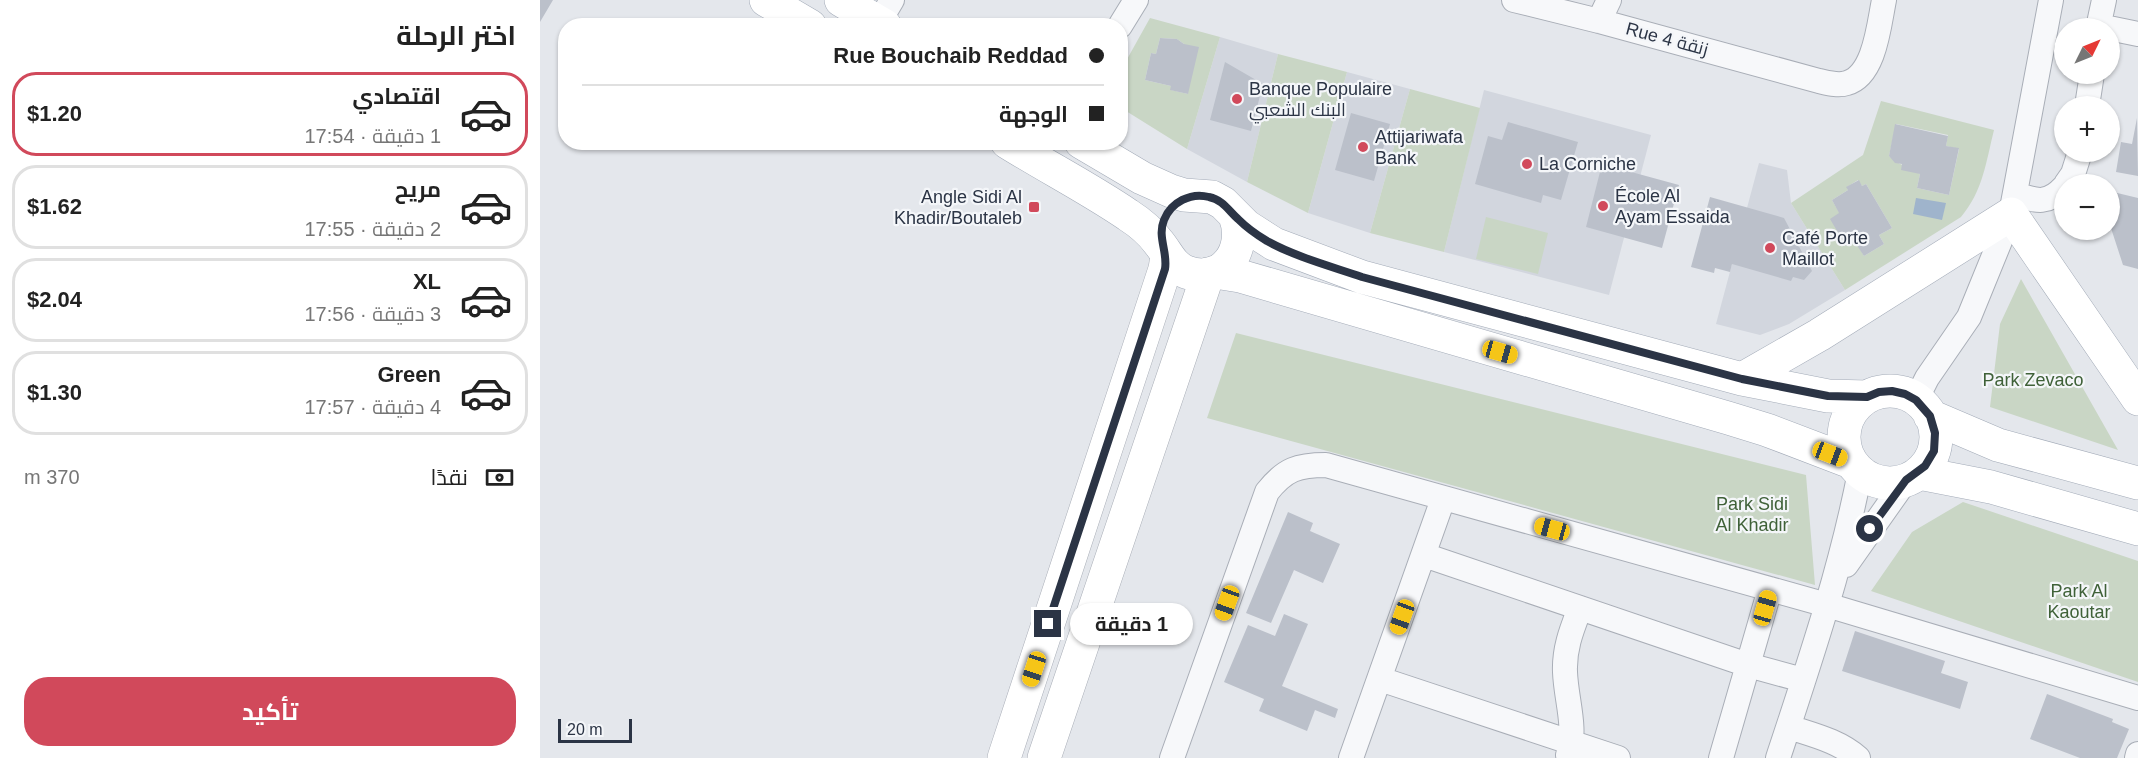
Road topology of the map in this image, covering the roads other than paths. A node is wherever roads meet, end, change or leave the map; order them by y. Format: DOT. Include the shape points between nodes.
graph roads {
  1 [pos="766,0"];
  2 [pos="842,0"];
  3 [pos="1136,0"];
  4 [pos="1514,0"];
  5 [pos="1884,0"];
  6 [pos="2051,0"];
  7 [pos="2103,0"];
  8 [pos="1604,10"];
  9 [pos="885,16"];
  10 [pos="796,18"];
  11 [pos="1125,18"];
  12 [pos="2100,18"];
  13 [pos="2120,31"];
  14 [pos="2138,34"];
  15 [pos="1020,150"];
  16 [pos="1095,150"];
  17 [pos="1194,196"];
  18 [pos="2054,197"];
  19 [pos="2013,204"];
  20 [pos="1235,216"];
  21 [pos="1166,253"];
  22 [pos="1212,273"];
  23 [pos="1742,379"];
  24 [pos="1867,397"];
  25 [pos="2138,399"];
  26 [pos="1923,408"];
  27 [pos="1855,467"];
  28 [pos="1912,477"];
  29 [pos="2138,483"];
  30 [pos="1443,499"];
  31 [pos="2138,529"];
  32 [pos="1424,555"];
  33 [pos="1834,581"];
  34 [pos="1770,589"];
  35 [pos="1827,605"];
  36 [pos="1580,608"];
  37 [pos="1748,665"];
  38 [pos="1380,679"];
  39 [pos="1803,680"];
  40 [pos="2138,698"];
  41 [pos="1789,727"];
  42 [pos="1569,750"];
  43 [pos="1004,758"];
  44 [pos="1044,758"];
  45 [pos="1172,758"];
  46 [pos="1351,758"];
  47 [pos="1618,758"];
  48 [pos="1721,758"];
  49 [pos="1778,758"];
  50 [pos="1858,758"];
  1 -- 10 [label="main road"];
  2 -- 9 [label="main road"];
  3 -- 11 [label="street"];
  4 -- 8 [label="street, Rue 4 زنقة"];
  5 -- 8 [label="street, Rue 4 زنقة" via="1874,47 1863,73 1844,84 1819,81"];
  6 -- 19 [label="street"];
  7 -- 12 [label="street"];
  13 -- 14 [label="street"];
  15 -- 21 [label="main road" via="1129,216"];
  16 -- 17 [label="main road" via="1142,178"];
  17 -- 20 [label="main road" via="1218,200"];
  17 -- 21 [label="main road" via="1178,203 1166,216 1161,233"];
  18 -- 19 [label="street"];
  19 -- 23 [label="main road" via="1819,335"];
  19 -- 25 [label="main road"];
  19 -- 26 [label="street" via="1969,317 1927,378"];
  20 -- 22 [label="main road" via="1239,229 1237,249 1231,260"];
  20 -- 23 [label="main road" via="1267,241 1362,277"];
  21 -- 22 [label="main road" via="1185,271"];
  21 -- 43 [label="main road" via="1165,269"];
  22 -- 27 [label="main road" via="1240,276 1738,421"];
  22 -- 44 [label="main road"];
  23 -- 24 [label="main road" via="1828,396"];
  24 -- 26 [label="main road" via="1892,391 1905,394"];
  24 -- 27 [label="main road" via="1855,406 1844,434 1845,448"];
  26 -- 28 [label="main road" via="1935,433 1934,451"];
  26 -- 29 [label="main road" via="1998,445"];
  27 -- 28 [label="main road" via="1882,483"];
  27 -- 33 [label="street" via="1849,527"];
  28 -- 31 [label="main road" via="1991,487"];
  28 -- 33 [label="street"];
  30 -- 32 [label="street"];
  30 -- 34 [label="street"];
  30 -- 45 [label="street" via="1326,465 1290,470 1278,478 1267,492"];
  32 -- 36 [label="street"];
  32 -- 38 [label="street"];
  33 -- 35 [label="street"];
  34 -- 35 [label="street"];
  34 -- 37 [label="street"];
  35 -- 39 [label="street"];
  35 -- 40 [label="street"];
  36 -- 37 [label="street"];
  36 -- 42 [label="street" via="1566,655"];
  37 -- 39 [label="street"];
  37 -- 48 [label="street"];
  38 -- 42 [label="street"];
  38 -- 46 [label="street"];
  39 -- 41 [label="street"];
  41 -- 49 [label="street"];
  41 -- 50 [label="street" via="1838,744"];
  42 -- 47 [label="street"];
}
